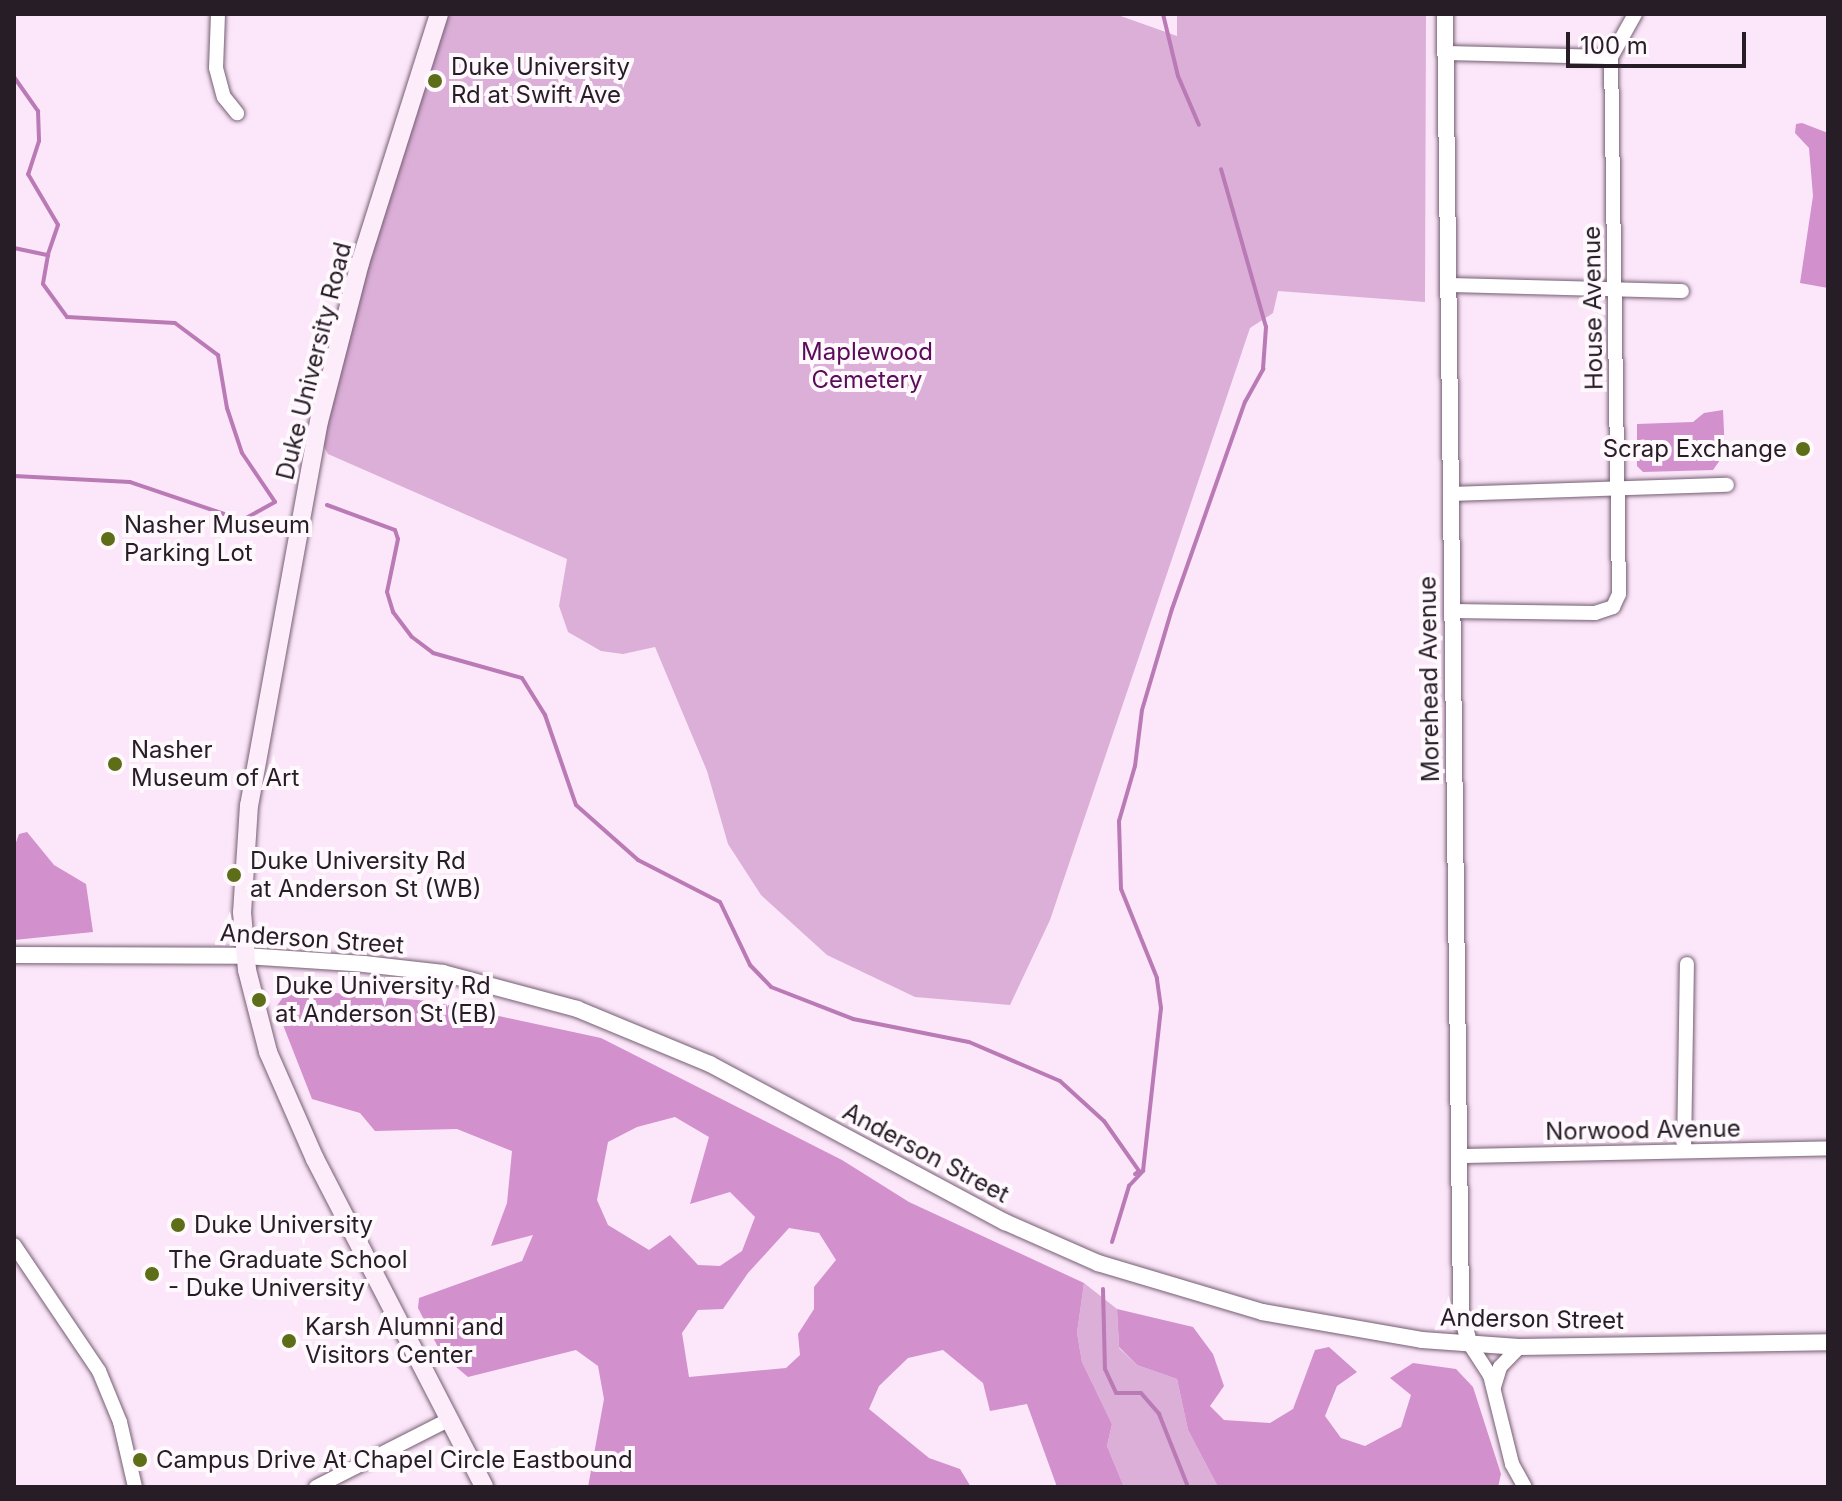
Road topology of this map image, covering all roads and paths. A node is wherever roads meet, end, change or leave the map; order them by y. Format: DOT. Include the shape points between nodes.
graph roads {
  1 [pos="218,14"];
  2 [pos="439,14"];
  3 [pos="1445,14"];
  4 [pos="1635,14"];
  5 [pos="1444,53"];
  6 [pos="1611,57"];
  7 [pos="237,113"];
  8 [pos="1448,285"];
  9 [pos="1615,290"];
  10 [pos="1682,291"];
  11 [pos="1727,485"];
  12 [pos="1618,488"];
  13 [pos="1450,494"];
  14 [pos="1452,611"];
  15 [pos="14,955"];
  16 [pos="245,956"];
  17 [pos="1687,964"];
  18 [pos="1828,1148"];
  19 [pos="1684,1151"];
  20 [pos="1460,1156"];
  21 [pos="14,1245"];
  22 [pos="1828,1342"];
  23 [pos="1469,1343"];
  24 [pos="1519,1347"];
  25 [pos="1494,1387"];
  26 [pos="450,1419"];
  27 [pos="135,1487"];
  28 [pos="316,1487"];
  29 [pos="484,1487"];
  30 [pos="1525,1487"];
  1 -- 7 [label="street" via="216,68 224,97"];
  2 -- 16 [label="main road, Duke University Road" via="360,263 319,421 249,805 242,877"];
  3 -- 5 [label="street, Morehead Avenue"];
  4 -- 6 [label="street"];
  5 -- 6 [label="street"];
  5 -- 8 [label="street, Morehead Avenue"];
  6 -- 9 [label="street, House Avenue"];
  8 -- 9 [label="street"];
  8 -- 13 [label="street, Morehead Avenue"];
  9 -- 10 [label="street"];
  9 -- 12 [label="street, House Avenue"];
  11 -- 12 [label="street"];
  12 -- 13 [label="street"];
  12 -- 14 [label="street, House Avenue" via="1619,594 1613,607 1595,613"];
  13 -- 14 [label="street, Morehead Avenue"];
  14 -- 20 [label="street, Morehead Avenue"];
  15 -- 16 [label="street, Anderson Street"];
  16 -- 23 [label="street, Anderson Street" via="443,973 577,1009 710,1064 1005,1222 1098,1263 1262,1312"];
  16 -- 26 [label="main road, Duke University Road" via="268,1052 295,1114"];
  17 -- 19 [label="street"];
  18 -- 19 [label="street, Norwood Avenue"];
  19 -- 20 [label="street, Norwood Avenue"];
  20 -- 23 [label="street, Morehead Avenue" via="1461,1311"];
  21 -- 27 [label="street" via="99,1371 120,1422"];
  22 -- 24 [label="street, Anderson Street"];
  23 -- 24 [label="street, Anderson Street"];
  23 -- 25 [label="street" via="1485,1362"];
  24 -- 25 [label="street" via="1500,1367"];
  25 -- 30 [label="street" via="1512,1464"];
  26 -- 28 [label="street"];
  26 -- 29 [label="main road, Duke University Road"];
}
